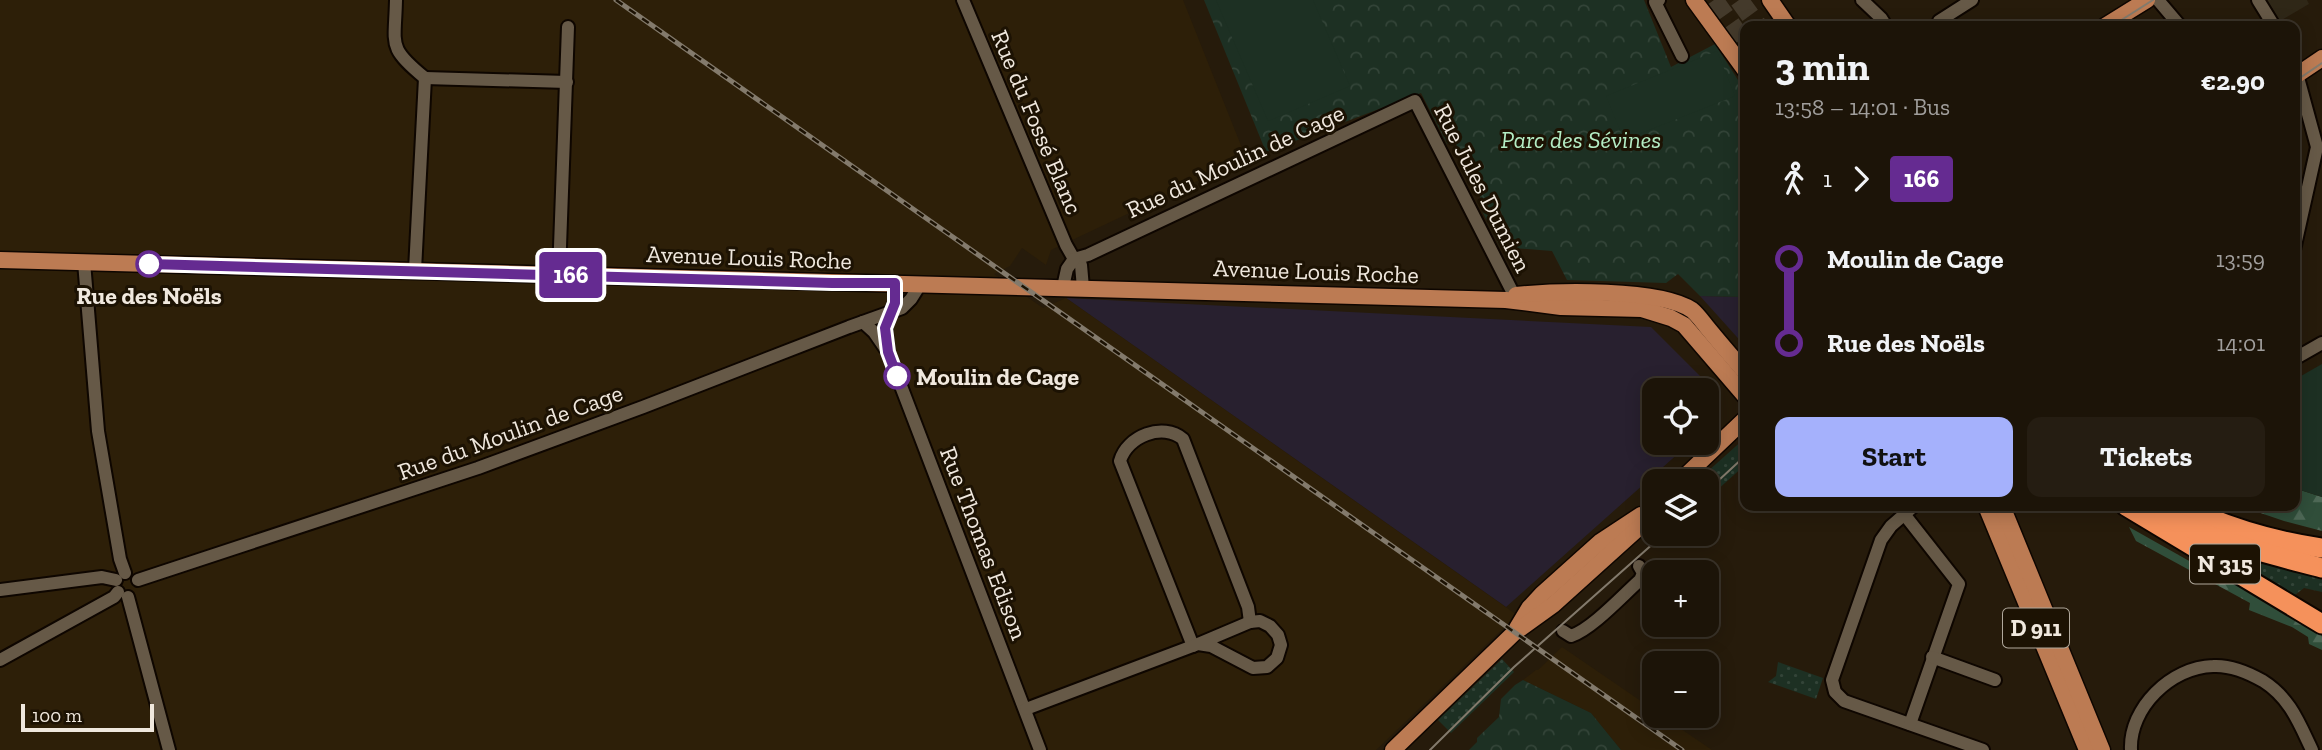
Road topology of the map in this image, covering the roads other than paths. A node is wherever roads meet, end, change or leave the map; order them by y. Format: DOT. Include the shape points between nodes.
graph roads {
  1 [pos="396,0"];
  2 [pos="963,0"];
  3 [pos="1658,0"];
  4 [pos="1770,0"];
  5 [pos="1863,0"];
  6 [pos="1972,0"];
  7 [pos="2147,0"];
  8 [pos="2158,0"];
  9 [pos="2259,0"];
  10 [pos="1699,2"];
  11 [pos="1951,6"];
  12 [pos="1785,21"];
  13 [pos="1883,21"];
  14 [pos="1939,21"];
  15 [pos="2113,21"];
  16 [pos="2176,21"];
  17 [pos="2271,21"];
  18 [pos="568,26"];
  19 [pos="1682,56"];
  20 [pos="2322,58"];
  21 [pos="1740,63"];
  22 [pos="2300,69"];
  23 [pos="425,78"];
  24 [pos="567,82"];
  25 [pos="2300,88"];
  26 [pos="1415,101"];
  27 [pos="2300,223"];
  28 [pos="1074,259"];
  29 [pos="0,260"];
  30 [pos="85,262"];
  31 [pos="415,270"];
  32 [pos="559,274"];
  33 [pos="895,283"];
  34 [pos="921,283"];
  35 [pos="1063,287"];
  36 [pos="1083,288"];
  37 [pos="1514,295"];
  38 [pos="1497,300"];
  39 [pos="890,312"];
  40 [pos="863,322"];
  41 [pos="2322,343"];
  42 [pos="888,352"];
  43 [pos="2300,356"];
  44 [pos="1740,366"];
  45 [pos="1740,390"];
  46 [pos="1740,424"];
  47 [pos="1740,437"];
  48 [pos="1693,469"];
  49 [pos="1704,469"];
  50 [pos="1908,511"];
  51 [pos="1910,511"];
  52 [pos="1988,511"];
  53 [pos="2004,511"];
  54 [pos="2134,511"];
  55 [pos="2157,511"];
  56 [pos="2193,511"];
  57 [pos="2222,511"];
  58 [pos="1642,515"];
  59 [pos="1642,522"];
  60 [pos="1616,538"];
  61 [pos="2322,538"];
  62 [pos="2322,548"];
  63 [pos="1639,566"];
  64 [pos="2322,568"];
  65 [pos="138,580"];
  66 [pos="122,585"];
  67 [pos="0,590"];
  68 [pos="1250,622"];
  69 [pos="2322,624"];
  70 [pos="1563,631"];
  71 [pos="1196,645"];
  72 [pos="1932,657"];
  73 [pos="0,660"];
  74 [pos="1995,680"];
  75 [pos="1026,709"];
  76 [pos="1910,724"];
  77 [pos="169,750"];
  78 [pos="1040,750"];
  79 [pos="1393,750"];
  80 [pos="1983,750"];
  81 [pos="2087,750"];
  82 [pos="2102,750"];
  83 [pos="2131,750"];
  84 [pos="2312,750"];
  1 -- 23 [label="street" via="395,47"];
  2 -- 28 [label="street, Rue du Fossé Blanc"];
  3 -- 19 [label="street" via="1655,2"];
  4 -- 12 [label="main road"];
  5 -- 13 [label="street"];
  6 -- 11 [label="street"];
  7 -- 15 [label="main road"];
  8 -- 16 [label="street"];
  9 -- 17 [label="street"];
  10 -- 21 [label="main road"];
  11 -- 14 [label="street"];
  18 -- 24 [label="street"];
  20 -- 22 [label="main road"];
  23 -- 24 [label="street"];
  23 -- 31 [label="street"];
  24 -- 32 [label="street"];
  25 -- 27 [label="street" via="2317,147"];
  26 -- 28 [label="street, Rue du Moulin de Cage"];
  26 -- 37 [label="street, Rue Jules Dumien"];
  28 -- 35 [label="street"];
  28 -- 36 [label="street, Rue du Fossé Blanc" via="1080,265"];
  29 -- 30 [label="main road, Avenue Louis Roche"];
  30 -- 31 [label="main road, Avenue Louis Roche"];
  30 -- 66 [label="street" via="98,431"];
  31 -- 32 [label="main road, Avenue Louis Roche"];
  32 -- 33 [label="main road, Avenue Louis Roche"];
  33 -- 34 [label="main road, Avenue Louis Roche"];
  33 -- 39 [label="street"];
  34 -- 35 [label="main road, Avenue Louis Roche"];
  34 -- 39 [label="street, Rue du Moulin de Cage" via="906,305"];
  35 -- 36 [label="main road, Avenue Louis Roche"];
  36 -- 38 [label="main road, Avenue Louis Roche"];
  37 -- 38 [label="main road, Avenue Louis Roche"];
  37 -- 44 [label="main road, Avenue Louis Roche" via="1580,292 1670,301 1692,310"];
  38 -- 45 [label="main road, Avenue Louis Roche" via="1643,309 1671,318 1684,325"];
  39 -- 40 [label="street, Rue du Moulin de Cage"];
  39 -- 42 [label="street, Rue Thomas Edison" via="885,328"];
  40 -- 42 [label="street, Rue Thomas Edison"];
  40 -- 65 [label="street, Rue du Moulin de Cage" via="542,445"];
  41 -- 43 [label="street"];
  42 -- 75 [label="street, Rue Thomas Edison"];
  46 -- 48 [label="main road"];
  47 -- 49 [label="main road"];
  50 -- 76 [label="street" via="1881,540 1832,680 1844,701"];
  51 -- 72 [label="street" via="1959,584"];
  52 -- 81 [label="main road, D 911"];
  53 -- 82 [label="main road, D 911"];
  54 -- 69 [label="highway, N 315"];
  55 -- 64 [label="highway, N 315" via="2197,530"];
  56 -- 62 [label="highway, N 315" via="2270,538"];
  57 -- 61 [label="highway, N 315"];
  58 -- 60 [label="main road"];
  59 -- 60 [label="main road"];
  60 -- 79 [label="main road"];
  63 -- 70 [label="street" via="1640,580 1581,633 1572,636"];
  65 -- 66 [label="street" via="133,574"];
  65 -- 66 [label="street" via="138,591"];
  66 -- 67 [label="street" via="102,577"];
  66 -- 73 [label="street" via="114,597"];
  66 -- 77 [label="street"];
  68 -- 71 [label="street"];
  68 -- 71 [label="street" via="1260,621 1278,635 1277,658 1267,667 1253,668 1211,646"];
  68 -- 71 [label="street" via="1182,439 1166,430 1150,433 1134,441 1120,461"];
  71 -- 75 [label="street"];
  72 -- 74 [label="street"];
  72 -- 76 [label="street"];
  75 -- 78 [label="street, Rue Thomas Edison"];
  76 -- 80 [label="street"];
  83 -- 84 [label="street" via="2130,739 2143,708 2163,687 2186,672 2212,666 2263,681 2294,711"];
}
